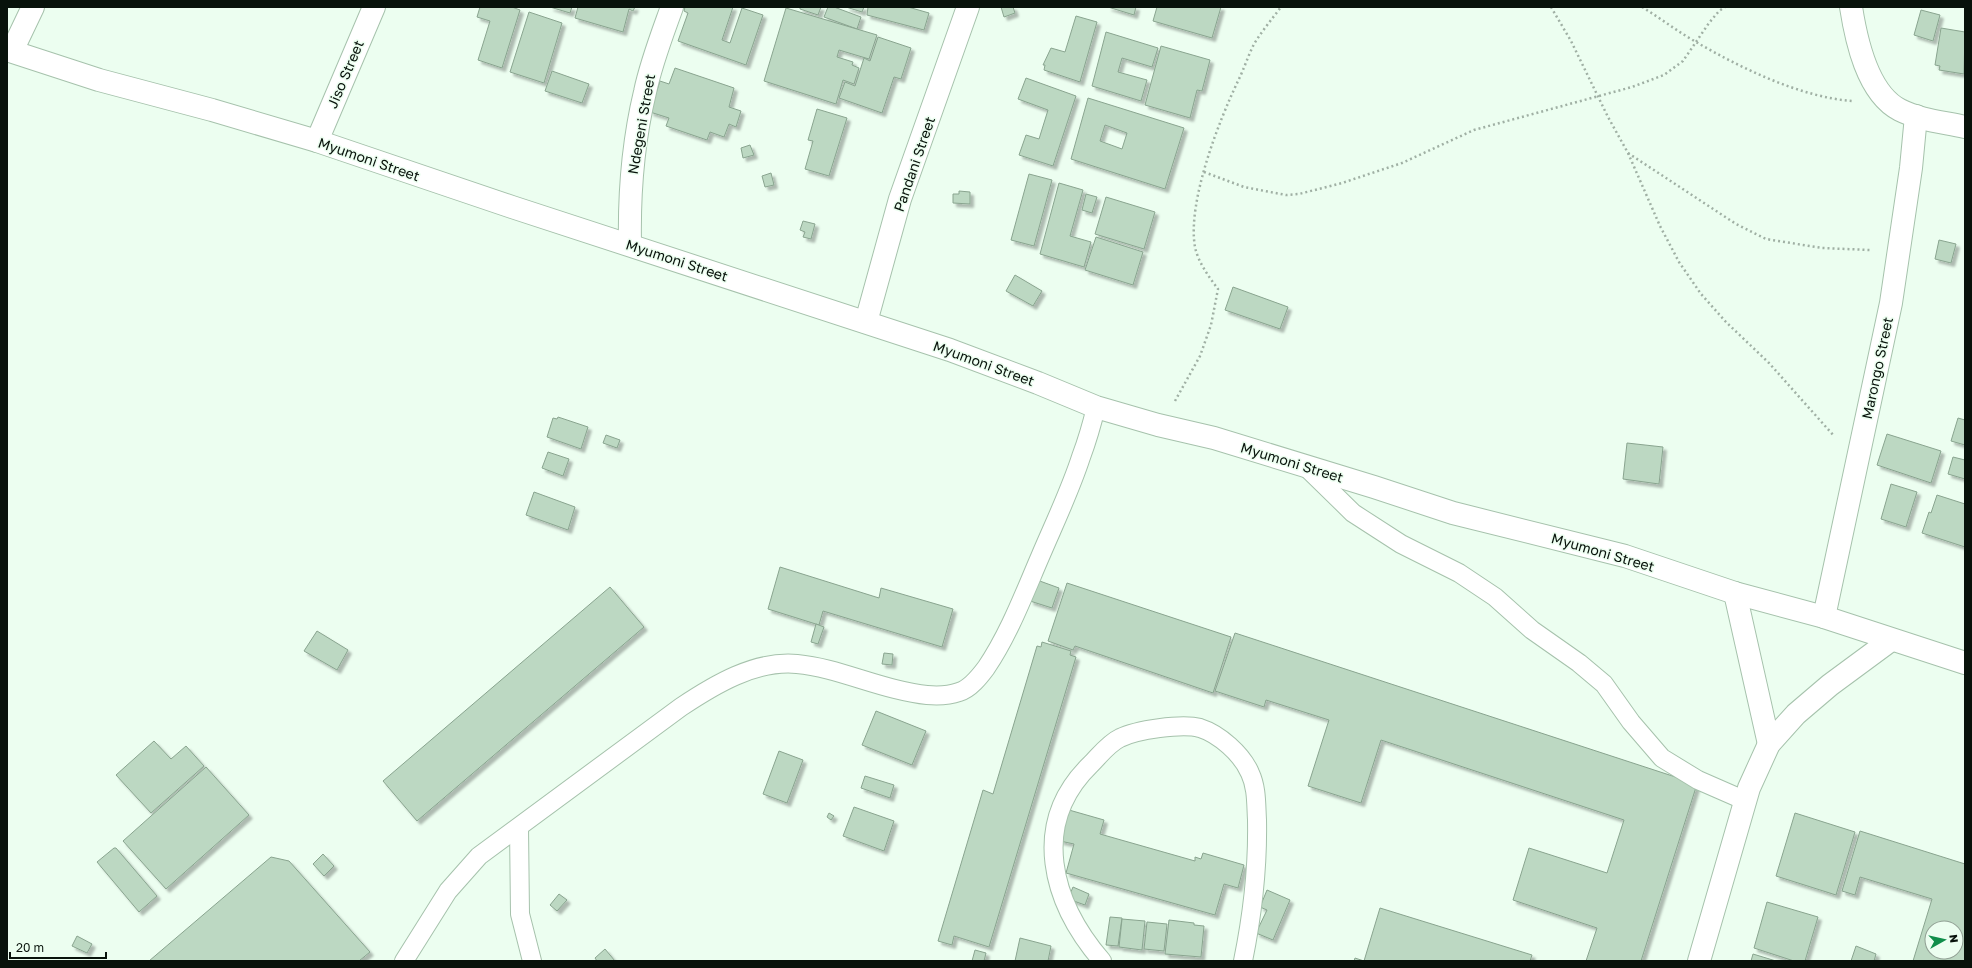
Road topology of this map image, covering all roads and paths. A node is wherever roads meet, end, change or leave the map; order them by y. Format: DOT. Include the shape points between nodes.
graph roads {
  1 [pos="33,7"];
  2 [pos="374,7"];
  3 [pos="672,7"];
  4 [pos="968,7"];
  5 [pos="1281,7"];
  6 [pos="1551,7"];
  7 [pos="1642,7"];
  8 [pos="1725,7"];
  9 [pos="1851,7"];
  10 [pos="1697,42"];
  11 [pos="10,51"];
  12 [pos="1597,95"];
  13 [pos="1888,102"];
  14 [pos="1916,116"];
  15 [pos="1965,127"];
  16 [pos="317,141"];
  17 [pos="1628,153"];
  18 [pos="1204,172"];
  19 [pos="630,244"];
  20 [pos="1898,251"];
  21 [pos="866,322"];
  22 [pos="1096,407"];
  23 [pos="1158,426"];
  24 [pos="1856,464"];
  25 [pos="1304,466"];
  26 [pos="1735,593"];
  27 [pos="1824,617"];
  28 [pos="1891,640"];
  29 [pos="1965,664"];
  30 [pos="1769,744"];
  31 [pos="1746,801"];
  32 [pos="519,828"];
  33 [pos="404,961"];
  34 [pos="532,961"];
  35 [pos="1102,961"];
  36 [pos="1243,961"];
  37 [pos="1699,961"];
  1 -- 11 [label="street"];
  2 -- 16 [label="street, Jiso Street"];
  3 -- 19 [label="street, Ndegeni Street" via="645,92 638,130 630,186"];
  4 -- 21 [label="street, Pandani Street" via="900,200"];
  5 -- 18 [label="path" via="1254,44 1229,99"];
  6 -- 12 [label="path"];
  7 -- 10 [label="path"];
  8 -- 10 [label="path" via="1719,10"];
  9 -- 13 [label="street" via="1861,52 1870,73"];
  10 -- 12 [label="path" via="1683,61 1664,75 1632,87"];
  10 -- 13 [label="path" via="1742,67 1813,94 1848,101"];
  11 -- 16 [label="street, Myumoni Street" via="99,80"];
  12 -- 17 [label="path"];
  12 -- 18 [label="path" via="1474,130 1402,162 1299,194 1286,195 1244,187"];
  13 -- 14 [label="street"];
  14 -- 15 [label="street"];
  14 -- 20 [label="street, Marongo Street"];
  16 -- 19 [label="street, Myumoni Street"];
  17 -- 20 [label="path" via="1736,224 1766,239 1851,250"];
  17 -- 24 [label="path" via="1660,226 1679,262 1701,294 1794,390"];
  18 -- 23 [label="path" via="1196,210 1195,248 1199,260 1218,289 1211,325 1200,356 1183,389"];
  19 -- 21 [label="street, Myumoni Street"];
  20 -- 24 [label="street, Marongo Street" via="1891,303"];
  21 -- 22 [label="street, Myumoni Street" via="1038,383"];
  22 -- 23 [label="street, Myumoni Street"];
  22 -- 32 [label="lane" via="1081,459 1019,606 986,668 968,688 947,694 916,694 825,669 788,664 775,664 733,676 681,707"];
  23 -- 25 [label="street, Myumoni Street" via="1214,438"];
  24 -- 27 [label="street, Marongo Street"];
  25 -- 26 [label="street, Myumoni Street" via="1454,513 1626,556"];
  25 -- 31 [label="lane" via="1352,513 1495,597 1532,630 1579,663 1604,684 1631,722 1662,758 1698,780"];
  26 -- 27 [label="street, Myumoni Street"];
  26 -- 30 [label="street"];
  27 -- 28 [label="street, Myumoni Street"];
  28 -- 29 [label="street, Myumoni Street"];
  28 -- 30 [label="street" via="1830,685 1796,714"];
  30 -- 31 [label="street" via="1749,788"];
  31 -- 37 [label="street"];
  32 -- 33 [label="lane" via="479,856 448,891"];
  32 -- 34 [label="lane" via="520,914"];
  35 -- 36 [label="lane" via="1075,925 1063,899 1054,864 1056,822 1071,787 1119,738 1142,731 1172,727 1198,727 1213,733 1240,757 1254,784 1258,863"];
}
